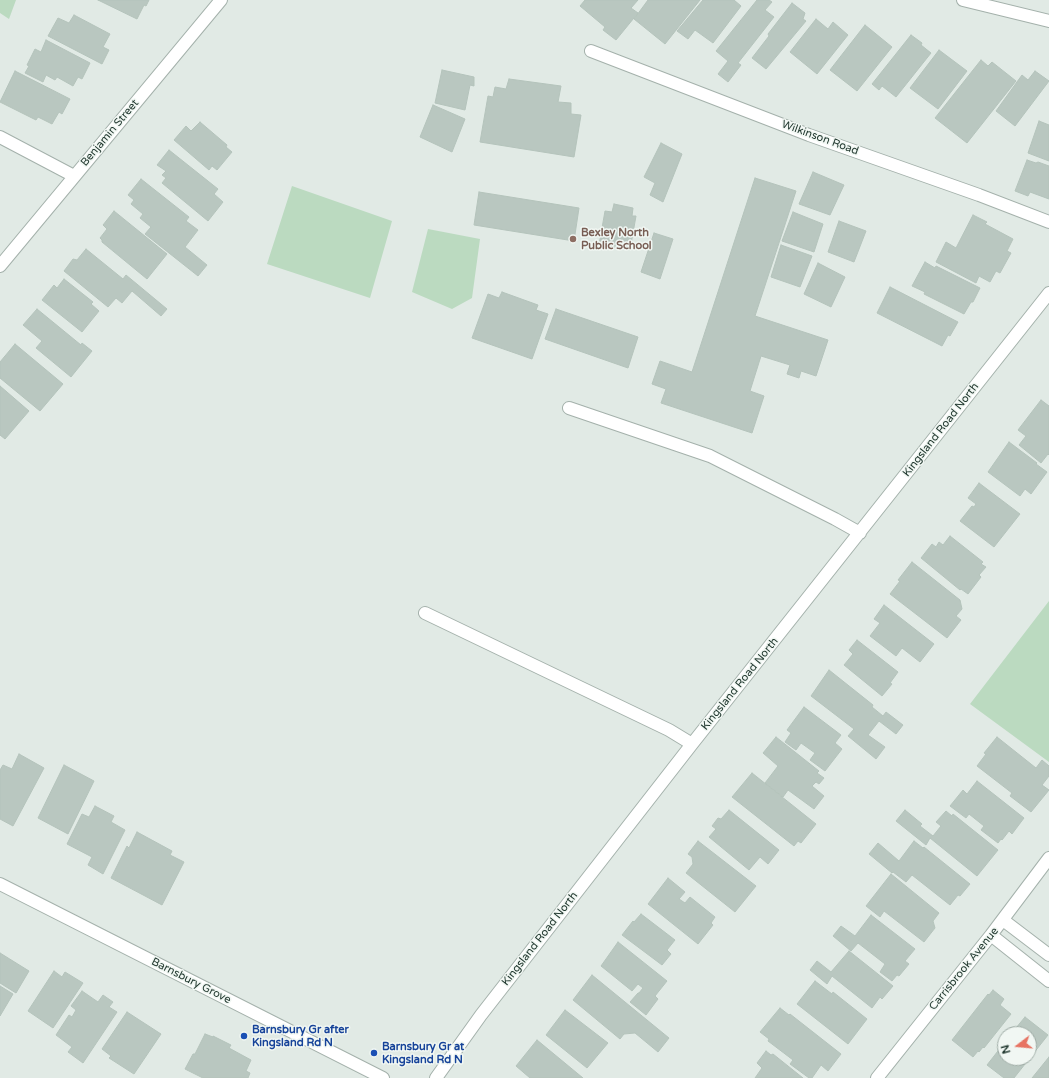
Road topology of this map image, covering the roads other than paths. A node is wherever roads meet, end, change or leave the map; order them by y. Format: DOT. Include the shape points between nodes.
graph roads {
  1 [pos="221,0"];
  2 [pos="964,0"];
  3 [pos="1049,22"];
  4 [pos="592,51"];
  5 [pos="0,137"];
  6 [pos="74,176"];
  7 [pos="1049,222"];
  8 [pos="0,266"];
  9 [pos="1049,293"];
  10 [pos="569,408"];
  11 [pos="860,534"];
  12 [pos="425,613"];
  13 [pos="692,744"];
  14 [pos="1049,858"];
  15 [pos="0,884"];
  16 [pos="1003,920"];
  17 [pos="991,935"];
  18 [pos="1049,955"];
  19 [pos="1049,981"];
  20 [pos="383,1078"];
  21 [pos="436,1078"];
  22 [pos="877,1078"];
  1 -- 6 [label="street, Benjamin Street"];
  2 -- 3 [label="street"];
  4 -- 7 [label="street, Wilkinson Road" via="809,135"];
  5 -- 6 [label="street"];
  6 -- 8 [label="street, Benjamin Street"];
  9 -- 11 [label="street, Kingsland Road North"];
  10 -- 11 [label="street" via="710,456"];
  11 -- 13 [label="street, Kingsland Road North"];
  12 -- 13 [label="street" via="669,730"];
  13 -- 21 [label="street, Kingsland Road North" via="481,1015"];
  14 -- 16 [label="street, Carrisbrook Avenue"];
  15 -- 20 [label="street, Barnsbury Grove"];
  16 -- 17 [label="street, Carrisbrook Avenue"];
  16 -- 18 [label="street"];
  17 -- 19 [label="street"];
  17 -- 22 [label="street, Carrisbrook Avenue"];
}
